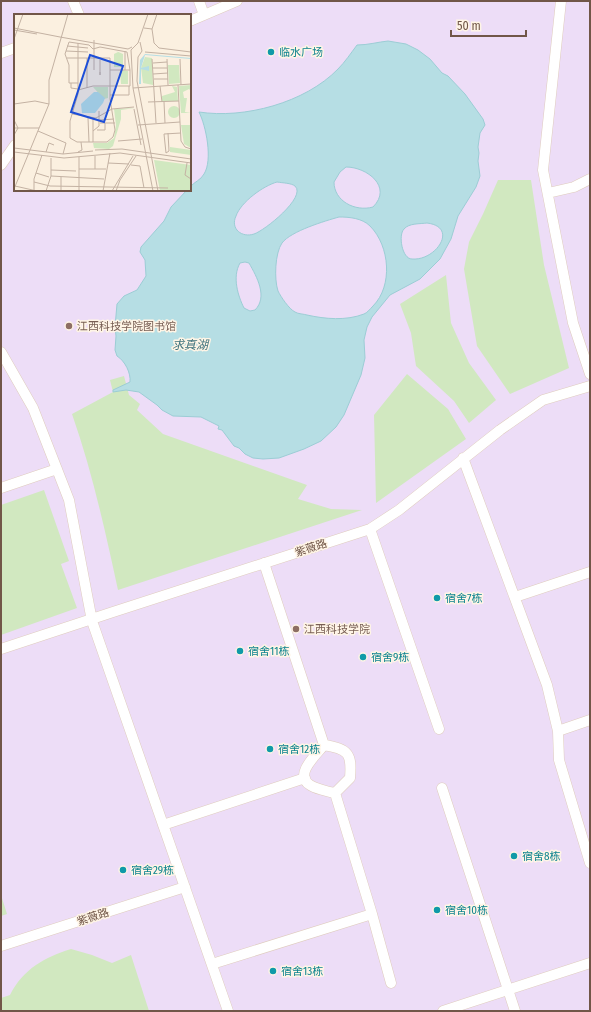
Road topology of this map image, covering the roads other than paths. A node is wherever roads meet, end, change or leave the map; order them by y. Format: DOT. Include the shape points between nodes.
graph roads {
  1 [pos="74,1"];
  2 [pos="199,1"];
  3 [pos="237,1"];
  4 [pos="561,1"];
  5 [pos="79,14"];
  6 [pos="204,15"];
  7 [pos="191,21"];
  8 [pos="14,48"];
  9 [pos="1,53"];
  10 [pos="14,146"];
  11 [pos="1,165"];
  12 [pos="590,179"];
  13 [pos="548,193"];
  14 [pos="1,352"];
  15 [pos="590,374"];
  16 [pos="590,386"];
  17 [pos="464,458"];
  18 [pos="57,470"];
  19 [pos="1,488"];
  20 [pos="370,529"];
  21 [pos="264,563"];
  22 [pos="590,572"];
  23 [pos="515,597"];
  24 [pos="92,618"];
  25 [pos="1,649"];
  26 [pos="590,720"];
  27 [pos="439,729"];
  28 [pos="558,731"];
  29 [pos="324,745"];
  30 [pos="305,778"];
  31 [pos="442,788"];
  32 [pos="335,793"];
  33 [pos="163,825"];
  34 [pos="587,841"];
  35 [pos="590,863"];
  36 [pos="185,887"];
  37 [pos="372,914"];
  38 [pos="1,946"];
  39 [pos="590,963"];
  40 [pos="212,964"];
  41 [pos="391,983"];
  42 [pos="508,990"];
  43 [pos="228,1011"];
  44 [pos="443,1011"];
  45 [pos="515,1011"];
  1 -- 5 [label="street"];
  2 -- 6 [label="street"];
  3 -- 6 [label="street"];
  4 -- 13 [label="street" via="543,170"];
  6 -- 7 [label="street"];
  8 -- 9 [label="street"];
  10 -- 11 [label="street"];
  12 -- 13 [label="street" via="574,187"];
  13 -- 15 [label="street" via="573,323"];
  14 -- 18 [label="street" via="33,408"];
  16 -- 17 [label="street, 紫薇路" via="543,400"];
  17 -- 20 [label="street, 紫薇路" via="399,510"];
  17 -- 23 [label="street"];
  18 -- 19 [label="street"];
  18 -- 24 [label="street" via="69,500"];
  20 -- 21 [label="street, 紫薇路"];
  20 -- 27 [label="street"];
  21 -- 24 [label="street, 紫薇路"];
  21 -- 29 [label="street"];
  22 -- 23 [label="street"];
  23 -- 28 [label="street" via="547,685"];
  24 -- 25 [label="street, 紫薇路"];
  24 -- 33 [label="street"];
  26 -- 28 [label="street"];
  28 -- 34 [label="street" via="559,760"];
  29 -- 30 [label="street" via="309,762 305,769"];
  29 -- 32 [label="street" via="336,747 347,753 351,762 350,778"];
  30 -- 32 [label="street" via="310,785"];
  30 -- 33 [label="street"];
  31 -- 42 [label="street"];
  32 -- 37 [label="street"];
  33 -- 36 [label="street"];
  34 -- 35 [label="street"];
  36 -- 38 [label="street, 紫薇路"];
  36 -- 40 [label="street"];
  37 -- 40 [label="street"];
  37 -- 41 [label="street"];
  39 -- 42 [label="street"];
  40 -- 43 [label="street"];
  42 -- 44 [label="street"];
  42 -- 45 [label="street"];
}
